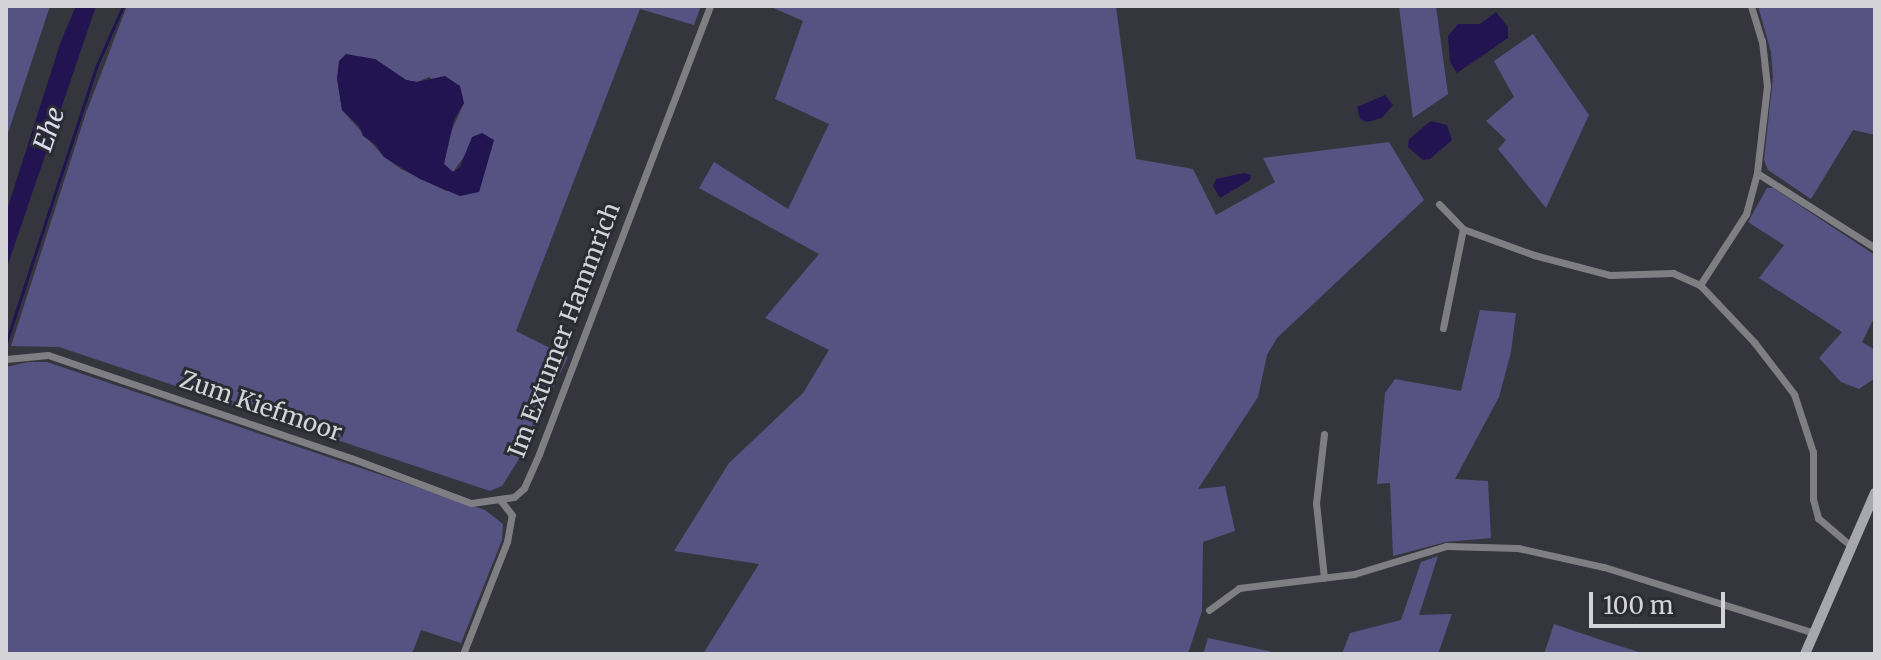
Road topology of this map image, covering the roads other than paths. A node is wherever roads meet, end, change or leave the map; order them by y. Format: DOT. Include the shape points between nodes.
graph roads {
  1 [pos="710,6"];
  2 [pos="1751,6"];
  3 [pos="1757,173"];
  4 [pos="1439,204"];
  5 [pos="1463,229"];
  6 [pos="1875,248"];
  7 [pos="1700,285"];
  8 [pos="1443,328"];
  9 [pos="6,359"];
  10 [pos="1324,434"];
  11 [pos="1875,493"];
  12 [pos="501,501"];
  13 [pos="1851,546"];
  14 [pos="1324,578"];
  15 [pos="1209,610"];
  16 [pos="1814,633"];
  17 [pos="463,654"];
  18 [pos="1805,654"];
  1 -- 12 [label="street, Im Extumer Hammrich" via="539,454 524,488"];
  2 -- 3 [label="street" via="1767,86"];
  3 -- 6 [label="street"];
  3 -- 7 [label="street" via="1746,214"];
  4 -- 5 [label="street"];
  5 -- 7 [label="street" via="1610,275 1673,273"];
  5 -- 8 [label="street"];
  7 -- 13 [label="street" via="1794,394 1813,452 1818,518"];
  9 -- 12 [label="street, Zum Kiefmoor" via="48,355 471,503"];
  10 -- 14 [label="street" via="1316,503"];
  11 -- 13 [label="main road"];
  12 -- 17 [label="street" via="512,515 507,542"];
  13 -- 16 [label="main road"];
  14 -- 15 [label="street" via="1239,588"];
  14 -- 16 [label="street" via="1446,546 1518,548 1604,567"];
  16 -- 18 [label="main road"];
}
